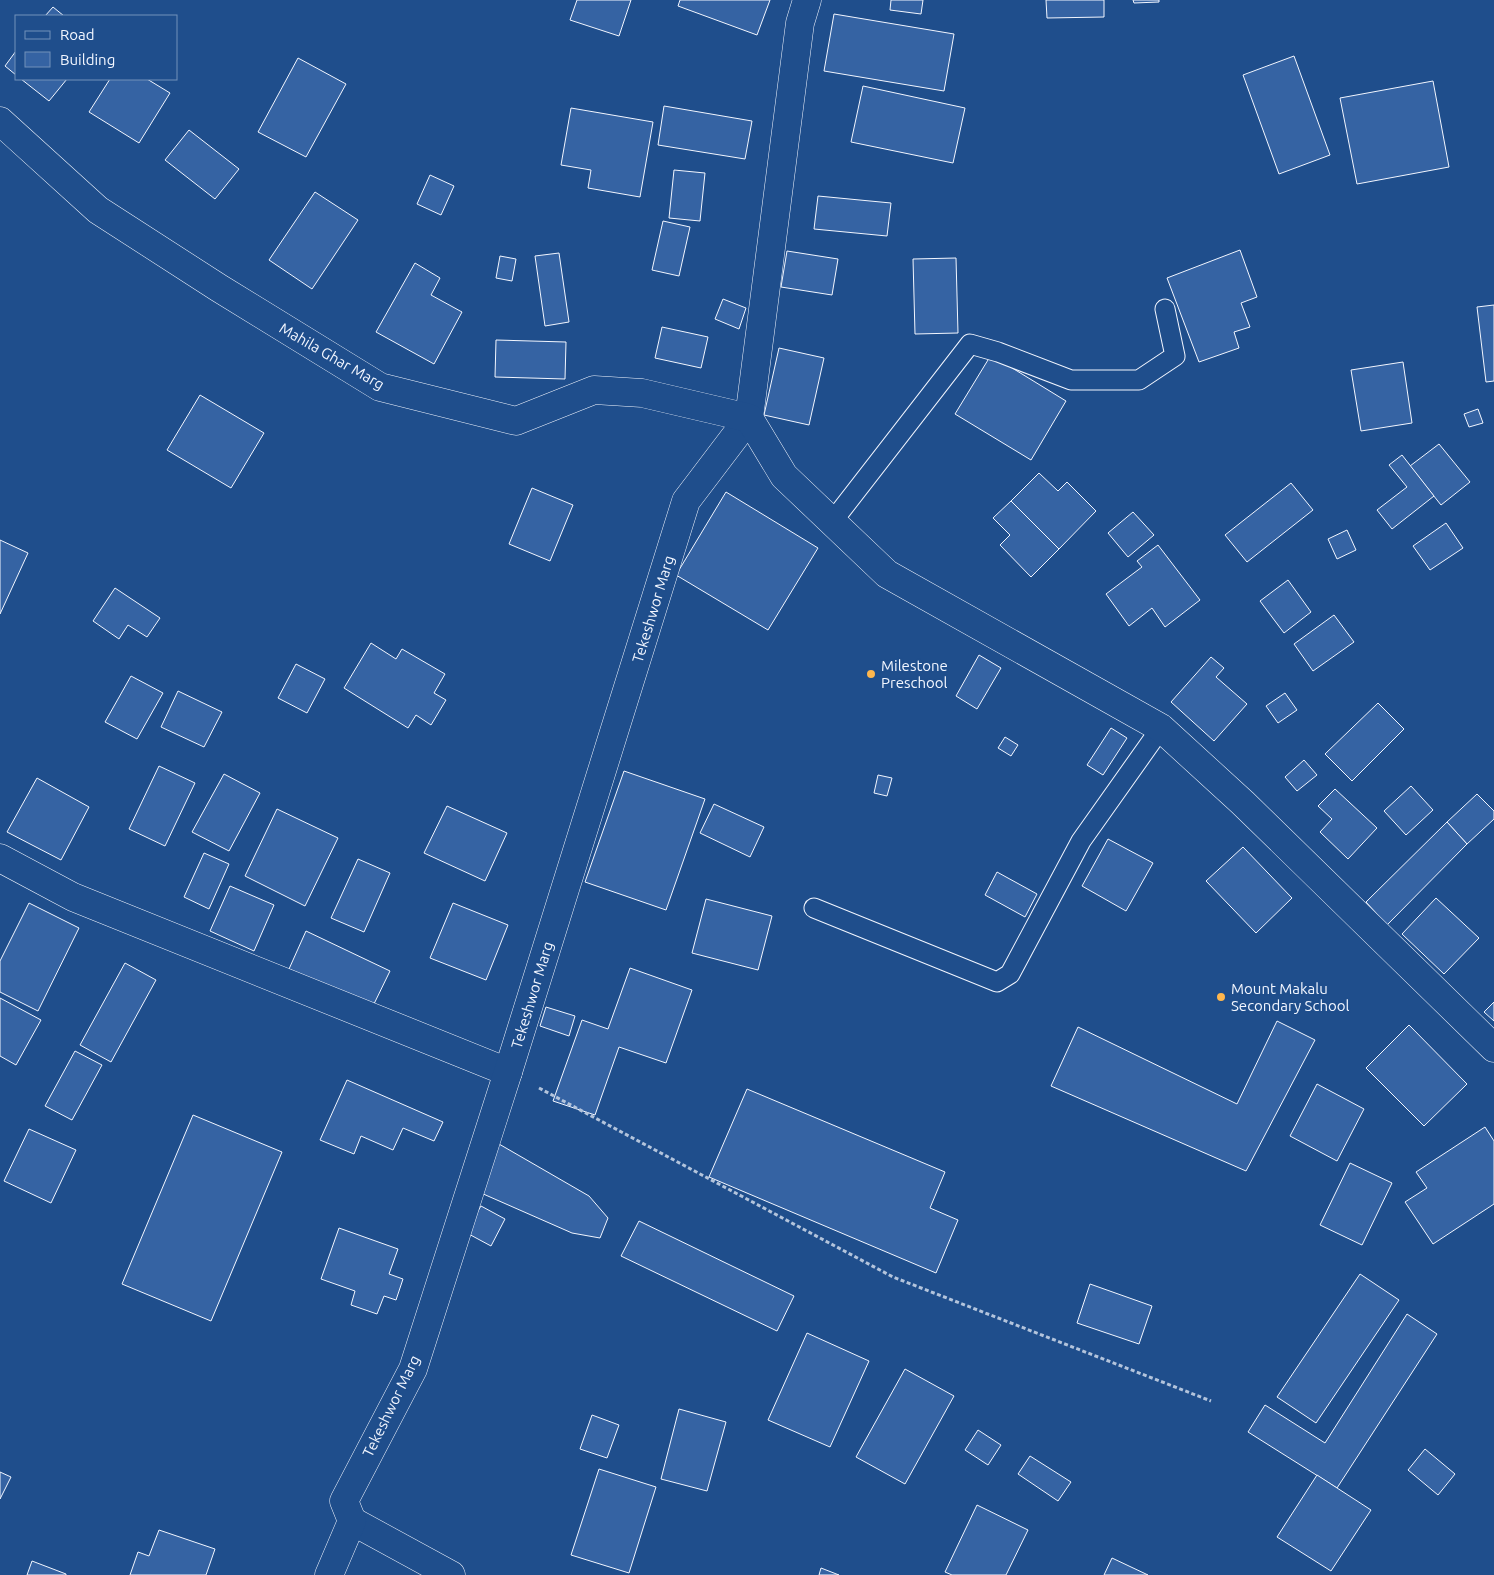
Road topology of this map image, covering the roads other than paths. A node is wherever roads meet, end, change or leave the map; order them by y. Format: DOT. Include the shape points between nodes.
graph roads {
  1 [pos="807,0"];
  2 [pos="0,121"];
  3 [pos="1165,309"];
  4 [pos="749,418"];
  5 [pos="832,522"];
  6 [pos="1162,728"];
  7 [pos="0,858"];
  8 [pos="814,908"];
  9 [pos="1494,1048"];
  10 [pos="508,1072"];
  11 [pos="352,1521"];
  12 [pos="329,1575"];
  13 [pos="451,1575"];
  1 -- 4 [label="street" via="800,24"];
  2 -- 4 [label="street, Mahila Ghar Marg" via="98,210 380,387 516,421 594,390 642,393"];
  3 -- 5 [label="lane" via="1175,356 1140,380 1072,380 970,344"];
  4 -- 5 [label="street" via="784,476"];
  4 -- 10 [label="street, Tekeshwor Marg" via="686,501"];
  5 -- 6 [label="street" via="888,574"];
  6 -- 8 [label="lane" via="1081,841 1010,974 997,982"];
  6 -- 9 [label="street"];
  7 -- 10 [label="street" via="73,897"];
  10 -- 11 [label="street, Tekeshwor Marg" via="412,1369 344,1501"];
  11 -- 12 [label="street"];
  11 -- 13 [label="street"];
}
